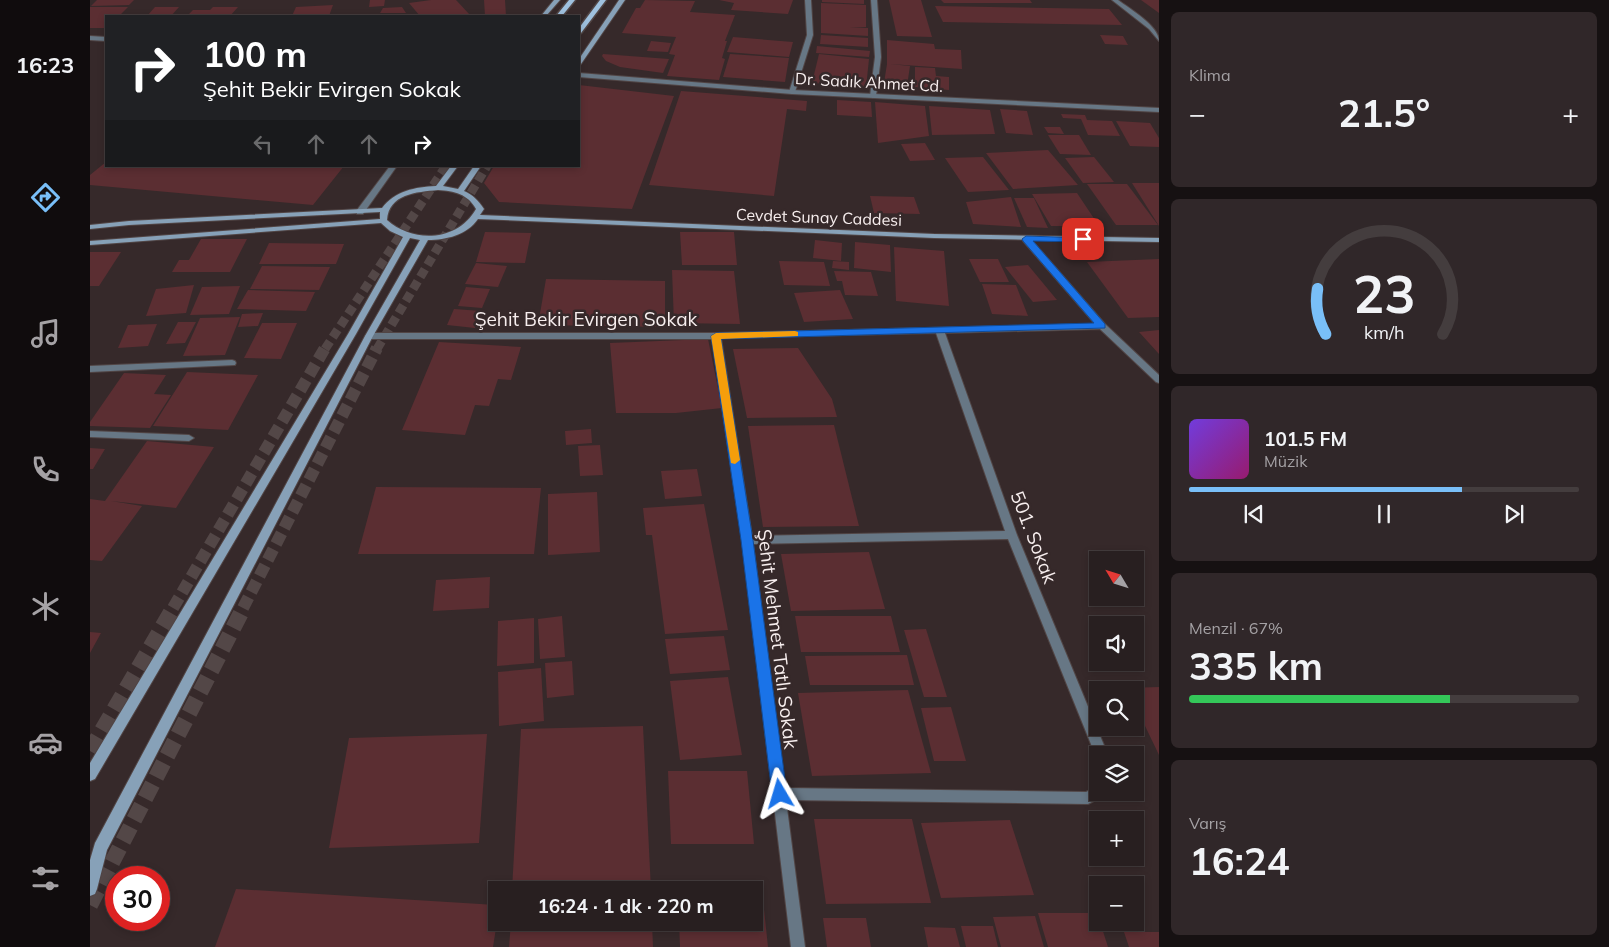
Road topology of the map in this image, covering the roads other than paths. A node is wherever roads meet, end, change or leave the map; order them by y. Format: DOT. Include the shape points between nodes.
graph roads {
  1 [pos="557,0"];
  2 [pos="572,0"];
  3 [pos="603,0"];
  4 [pos="622,0"];
  5 [pos="808,0"];
  6 [pos="874,0"];
  7 [pos="1115,0"];
  8 [pos="544,15"];
  9 [pos="560,15"];
  10 [pos="1151,28"];
  11 [pos="1159,29"];
  12 [pos="580,31"];
  13 [pos="90,38"];
  14 [pos="105,39"];
  15 [pos="1159,39"];
  16 [pos="580,62"];
  17 [pos="580,75"];
  18 [pos="792,92"];
  19 [pos="873,96"];
  20 [pos="1159,110"];
  21 [pos="393,167"];
  22 [pos="453,167"];
  23 [pos="477,167"];
  24 [pos="438,188"];
  25 [pos="460,191"];
  26 [pos="384,210"];
  27 [pos="360,212"];
  28 [pos="477,217"];
  29 [pos="383,222"];
  30 [pos="90,227"];
  31 [pos="407,237"];
  32 [pos="425,238"];
  33 [pos="1026,239"];
  34 [pos="1159,240"];
  35 [pos="90,243"];
  36 [pos="1102,326"];
  37 [pos="940,330"];
  38 [pos="369,336"];
  39 [pos="716,336"];
  40 [pos="232,363"];
  41 [pos="90,369"];
  42 [pos="1159,380"];
  43 [pos="90,434"];
  44 [pos="189,438"];
  45 [pos="1012,535"];
  46 [pos="747,540"];
  47 [pos="1098,746"];
  48 [pos="90,774"];
  49 [pos="780,794"];
  50 [pos="1089,797"];
  51 [pos="90,889"];
  52 [pos="798,947"];
  1 -- 8 [label="main road"];
  2 -- 9 [label="main road"];
  3 -- 12 [label="main road"];
  4 -- 16 [label="main road"];
  5 -- 18 [label="street" via="810,35"];
  6 -- 19 [label="street" via="878,57"];
  7 -- 10 [label="street"];
  10 -- 11 [label="street"];
  10 -- 15 [label="street"];
  13 -- 14 [label="street"];
  17 -- 18 [label="street, Dr. Sadık Ahmet Cd."];
  18 -- 19 [label="street, Dr. Sadık Ahmet Cd."];
  19 -- 20 [label="street, Dr. Sadık Ahmet Cd."];
  21 -- 27 [label="street"];
  22 -- 24 [label="main road"];
  23 -- 25 [label="main road"];
  24 -- 25 [label="main road"];
  24 -- 26 [label="main road" via="409,192"];
  25 -- 28 [label="main road" via="476,201 480,208"];
  26 -- 27 [label="main road"];
  26 -- 29 [label="main road"];
  27 -- 30 [label="main road"];
  28 -- 32 [label="main road" via="458,231"];
  28 -- 33 [label="main road, Cevdet Sunay Caddesi"];
  29 -- 31 [label="main road"];
  29 -- 35 [label="main road"];
  31 -- 32 [label="main road"];
  31 -- 48 [label="main road"];
  32 -- 38 [label="main road"];
  33 -- 34 [label="main road, Cevdet Sunay Caddesi"];
  33 -- 36 [label="street"];
  36 -- 37 [label="street, Şehit Bekir Evirgen Sokak"];
  36 -- 42 [label="street"];
  37 -- 39 [label="street, Şehit Bekir Evirgen Sokak"];
  37 -- 45 [label="street, 501. Sokak"];
  38 -- 39 [label="street, Şehit Bekir Evirgen Sokak"];
  38 -- 51 [label="main road" via="100,848"];
  39 -- 46 [label="street, Şehit Mehmet Tatlı Sokak"];
  40 -- 41 [label="street"];
  43 -- 44 [label="street"];
  45 -- 46 [label="street"];
  45 -- 47 [label="street, 501. Sokak"];
  46 -- 49 [label="street, Şehit Mehmet Tatlı Sokak"];
  49 -- 50 [label="street"];
  49 -- 52 [label="street, Şehit Mehmet Tatlı Sokak"];
}
